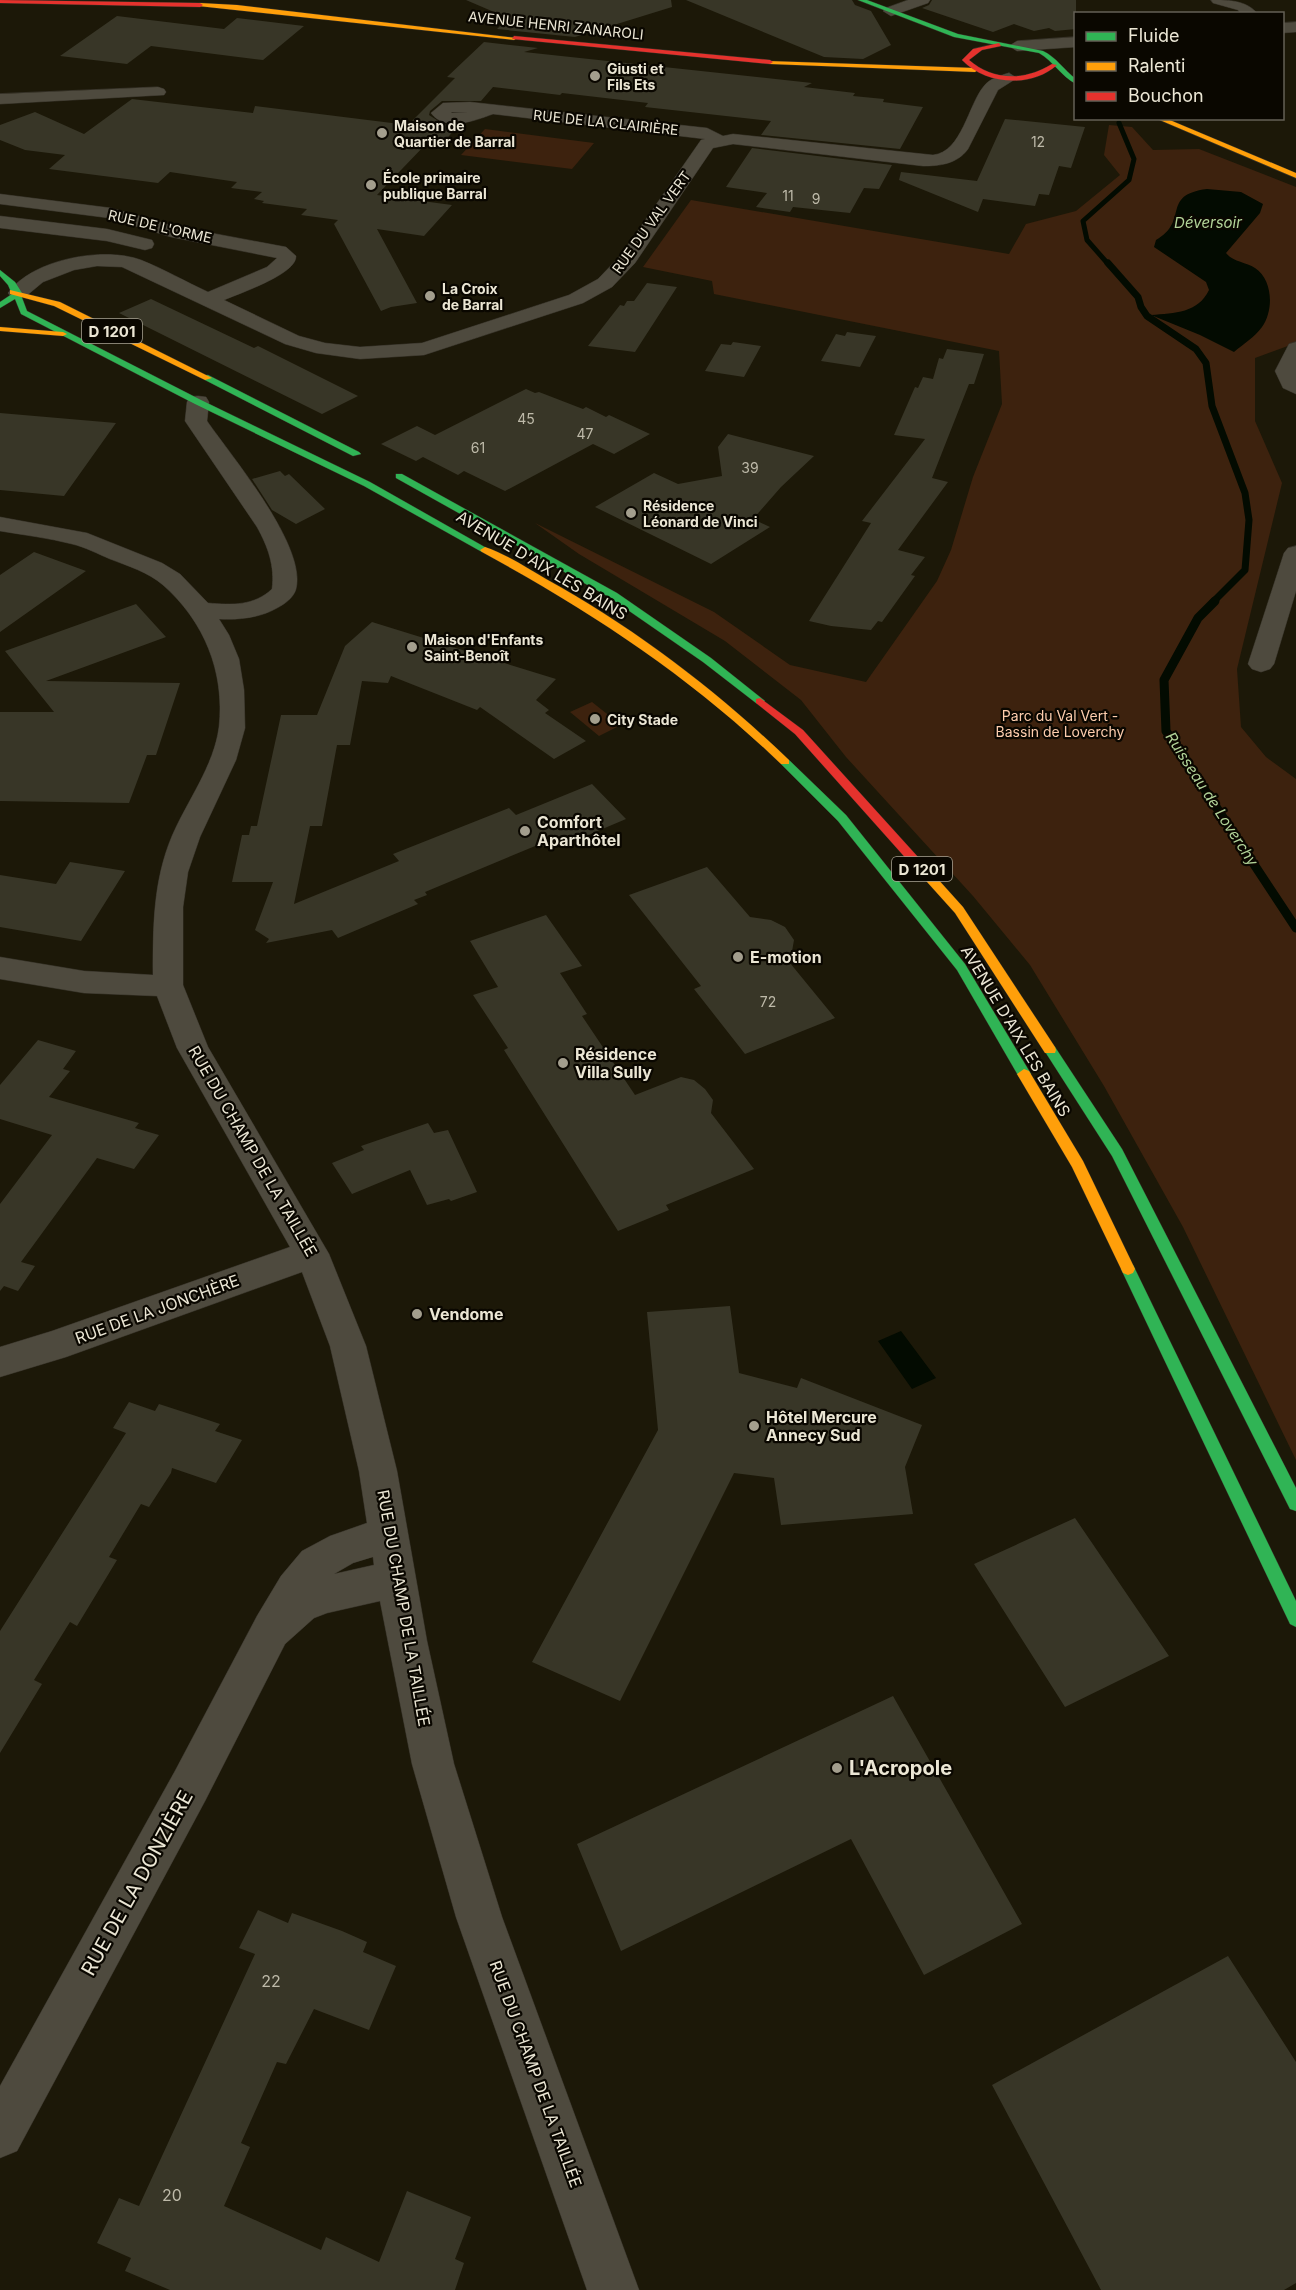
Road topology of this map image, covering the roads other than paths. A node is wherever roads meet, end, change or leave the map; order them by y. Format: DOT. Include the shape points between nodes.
graph roads {
  1 [pos="861,0"];
  2 [pos="923,0"];
  3 [pos="1218,0"];
  4 [pos="0,1"];
  5 [pos="1248,7"];
  6 [pos="891,11"];
  7 [pos="956,36"];
  8 [pos="1074,43"];
  9 [pos="1074,44"];
  10 [pos="1009,46"];
  11 [pos="968,54"];
  12 [pos="1053,62"];
  13 [pos="930,67"];
  14 [pos="983,77"];
  15 [pos="1017,78"];
  16 [pos="1074,82"];
  17 [pos="1074,84"];
  18 [pos="158,92"];
  19 [pos="0,99"];
  20 [pos="492,109"];
  21 [pos="1163,120"];
  22 [pos="712,142"];
  23 [pos="1296,176"];
  24 [pos="0,199"];
  25 [pos="0,222"];
  26 [pos="159,248"];
  27 [pos="238,265"];
  28 [pos="0,273"];
  29 [pos="266,275"];
  30 [pos="6,293"];
  31 [pos="207,300"];
  32 [pos="0,306"];
  33 [pos="0,329"];
  34 [pos="63,334"];
  35 [pos="1296,348"];
  36 [pos="1296,388"];
  37 [pos="198,402"];
  38 [pos="365,459"];
  39 [pos="384,469"];
  40 [pos="0,524"];
  41 [pos="1296,553"];
  42 [pos="201,610"];
  43 [pos="1261,664"];
  44 [pos="0,968"];
  45 [pos="168,985"];
  46 [pos="312,1254"];
  47 [pos="0,1362"];
  48 [pos="1296,1504"];
  49 [pos="390,1536"];
  50 [pos="397,1579"];
  51 [pos="1296,1619"];
  52 [pos="271,1630"];
  53 [pos="0,2134"];
  54 [pos="613,2290"];
  1 -- 6 [label="main road"];
  2 -- 6 [label="street"];
  3 -- 5 [label="street"];
  4 -- 13 [label="main road, AVENUE HENRI ZANAROLI" via="237,7 754,61"];
  6 -- 7 [label="main road"];
  7 -- 10 [label="main road"];
  7 -- 11 [label="main road"];
  8 -- 10 [label="street"];
  9 -- 12 [label="street" via="1062,49"];
  10 -- 11 [label="main road, AVENUE HENRI ZANAROLI"];
  10 -- 12 [label="main road" via="1035,49"];
  11 -- 13 [label="main road, AVENUE HENRI ZANAROLI" via="955,62"];
  11 -- 14 [label="main road" via="966,64"];
  12 -- 15 [label="main road" via="1046,73"];
  12 -- 16 [label="main road"];
  13 -- 14 [label="main road, AVENUE HENRI ZANAROLI"];
  14 -- 15 [label="street"];
  14 -- 22 [label="street" via="959,149 941,160 747,140"];
  15 -- 17 [label="main road"];
  18 -- 19 [label="street"];
  20 -- 22 [label="street, RUE DE LA CLAIRIÈRE" via="661,129"];
  21 -- 23 [label="main road"];
  22 -- 31 [label="street, RUE DU VAL VERT" via="628,259 605,283 576,299 441,345 386,353 323,349 292,340"];
  24 -- 29 [label="street, RUE DE L'ORME" via="111,213 171,231 279,250 287,256 283,266"];
  25 -- 26 [label="street, RUE DE L'ORME" via="107,235"];
  27 -- 29 [label="street"];
  28 -- 30 [label="main road, AVENUE D'AIX LES BAINS / D 1201" via="6,276"];
  29 -- 31 [label="street, RUE DE L'ORME"];
  30 -- 31 [label="street, RUE DU VAL VERT" via="54,285 81,273 114,268 144,270"];
  30 -- 32 [label="main road"];
  30 -- 34 [label="main road, AVENUE D'AIX LES BAINS / D 1201" via="24,312"];
  30 -- 38 [label="main road, D 1201" via="57,304"];
  33 -- 34 [label="main road"];
  34 -- 37 [label="main road, AVENUE D'AIX LES BAINS / D 1201"];
  35 -- 36 [label="street" via="1285,371"];
  37 -- 42 [label="street" via="196,421 269,527 286,570 284,591 271,603 238,612"];
  37 -- 51 [label="main road, AVENUE D'AIX LES BAINS / D 1201" via="367,484 589,608 680,671 732,714 842,818 961,967 1078,1165"];
  39 -- 48 [label="main road, AVENUE D'AIX LES BAINS / D 1201" via="613,595 707,660 799,732 959,910 1117,1153"];
  40 -- 42 [label="street, RUE DU CHAMP DE LA TAILLÉE" via="79,538 154,568 171,579"];
  41 -- 43 [label="street"];
  42 -- 45 [label="street, RUE DU CHAMP DE LA TAILLÉE" via="226,659 232,728 223,760 186,837 174,872 168,907"];
  44 -- 45 [label="street" via="80,982"];
  45 -- 46 [label="street, RUE DU CHAMP DE LA TAILLÉE" via="193,1048"];
  46 -- 47 [label="street, RUE DE LA JONCHÈRE"];
  46 -- 49 [label="street, RUE DU CHAMP DE LA TAILLÉE" via="348,1346"];
  49 -- 50 [label="street, RUE DU CHAMP DE LA TAILLÉE"];
  49 -- 52 [label="street, RUE DE LA DONZIÈRE" via="342,1547 320,1559 301,1578"];
  50 -- 52 [label="street, RUE DE LA DONZIÈRE" via="323,1595 300,1605"];
  50 -- 54 [label="street, RUE DU CHAMP DE LA TAILLÉE" via="406,1641 433,1764 479,1917"];
  52 -- 53 [label="street, RUE DE LA DONZIÈRE"];
}
